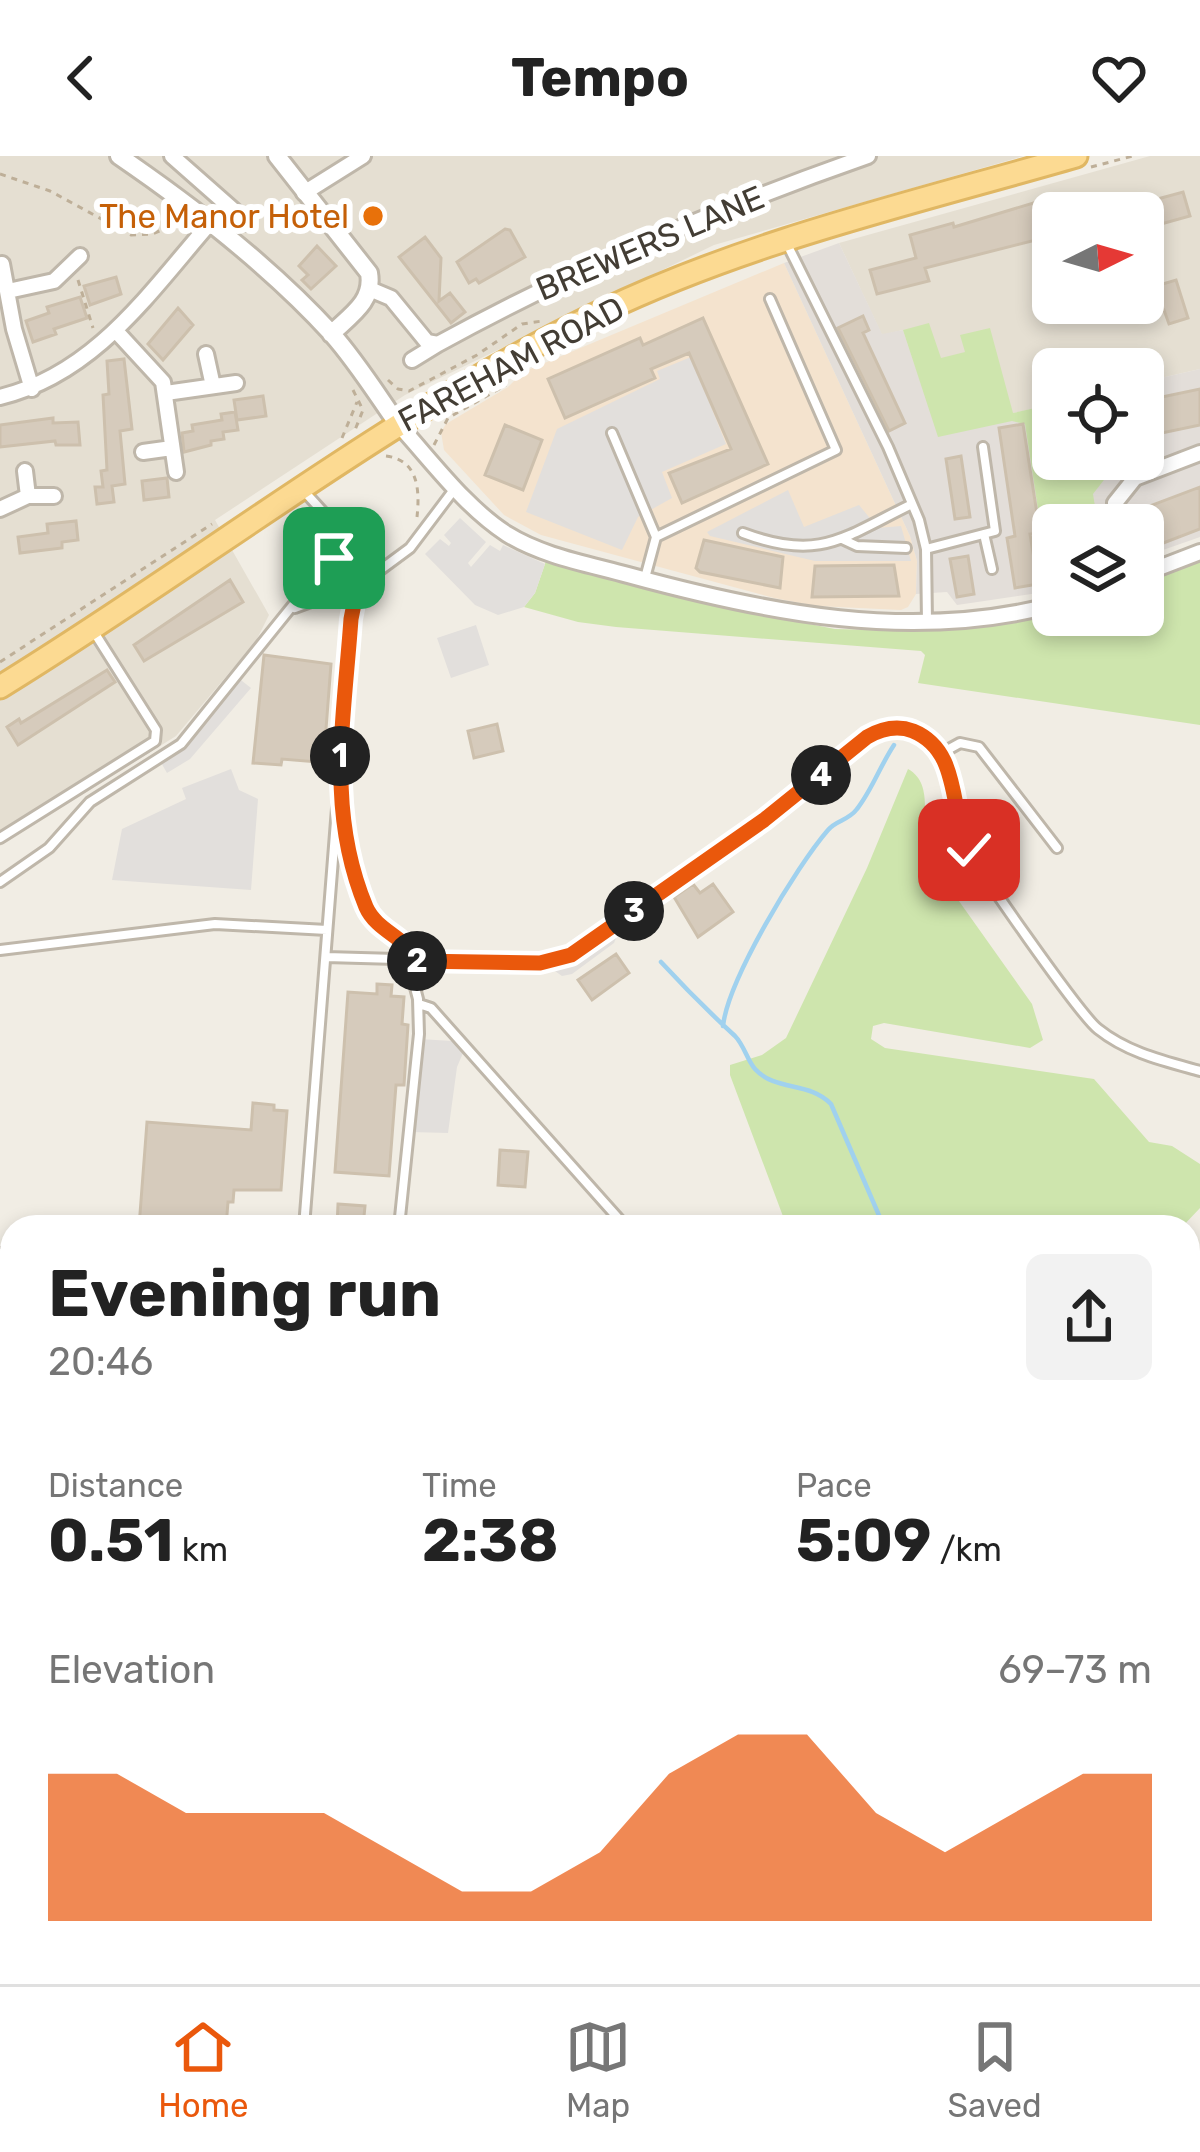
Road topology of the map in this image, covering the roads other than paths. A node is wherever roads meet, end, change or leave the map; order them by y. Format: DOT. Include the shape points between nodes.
graph roads {
  1 [pos="119,156"];
  2 [pos="172,156"];
  3 [pos="277,156"];
  4 [pos="363,156"];
  5 [pos="868,156"];
  6 [pos="1077,159"];
  7 [pos="304,193"];
  8 [pos="203,217"];
  9 [pos="248,224"];
  10 [pos="786,241"];
  11 [pos="76,260"];
  12 [pos="2,264"];
  13 [pos="372,290"];
  14 [pos="8,291"];
  15 [pos="770,299"];
  16 [pos="116,331"];
  17 [pos="332,334"];
  18 [pos="438,344"];
  19 [pos="206,354"];
  20 [pos="412,360"];
  21 [pos="236,383"];
  22 [pos="213,386"];
  23 [pos="32,389"];
  24 [pos="166,393"];
  25 [pos="0,397"];
  26 [pos="397,423"];
  27 [pos="612,433"];
  28 [pos="983,447"];
  29 [pos="172,448"];
  30 [pos="143,452"];
  31 [pos="1200,453"];
  32 [pos="25,471"];
  33 [pos="176,472"];
  34 [pos="456,487"];
  35 [pos="302,488"];
  36 [pos="28,496"];
  37 [pos="54,496"];
  38 [pos="912,504"];
  39 [pos="1115,504"];
  40 [pos="0,509"];
  41 [pos="743,533"];
  42 [pos="984,534"];
  43 [pos="656,537"];
  44 [pos="841,539"];
  45 [pos="906,548"];
  46 [pos="346,549"];
  47 [pos="926,549"];
  48 [pos="1200,552"];
  49 [pos="1164,566"];
  50 [pos="992,569"];
  51 [pos="644,579"];
  52 [pos="365,580"];
  53 [pos="354,602"];
  54 [pos="1032,609"];
  55 [pos="289,613"];
  56 [pos="927,622"];
  57 [pos="92,630"];
  58 [pos="0,687"];
  59 [pos="940,754"];
  60 [pos="338,782"];
  61 [pos="0,838"];
  62 [pos="1057,848"];
  63 [pos="0,881"];
  64 [pos="327,930"];
  65 [pos="0,950"];
  66 [pos="326,957"];
  67 [pos="412,961"];
  68 [pos="419,1004"];
  69 [pos="1200,1071"];
  70 [pos="305,1215"];
  71 [pos="399,1215"];
  72 [pos="615,1215"];
  1 -- 8 [label="street"];
  2 -- 9 [label="street"];
  3 -- 7 [label="street"];
  4 -- 7 [label="street"];
  5 -- 18 [label="street, BREWERS LANE" via="661,233"];
  6 -- 10 [label="main road, FAREHAM ROAD"];
  7 -- 13 [label="street" via="369,273"];
  8 -- 16 [label="street"];
  8 -- 17 [label="street"];
  10 -- 26 [label="main road, FAREHAM ROAD" via="604,310"];
  10 -- 38 [label="lane"];
  11 -- 14 [label="street" via="54,280"];
  12 -- 14 [label="street"];
  13 -- 17 [label="street"];
  13 -- 18 [label="street"];
  14 -- 23 [label="street"];
  15 -- 43 [label="lane" via="836,450"];
  16 -- 23 [label="street"];
  16 -- 24 [label="street" via="158,372"];
  17 -- 26 [label="street"];
  18 -- 20 [label="street, BREWERS LANE"];
  19 -- 22 [label="street"];
  21 -- 22 [label="street"];
  22 -- 24 [label="street"];
  23 -- 25 [label="street"];
  24 -- 29 [label="street"];
  26 -- 34 [label="street"];
  26 -- 35 [label="main road, FAREHAM ROAD"];
  27 -- 43 [label="lane"];
  28 -- 42 [label="lane" via="995,531"];
  29 -- 30 [label="street"];
  29 -- 33 [label="street"];
  31 -- 39 [label="street" via="1135,478"];
  32 -- 36 [label="street"];
  34 -- 51 [label="street" via="524,543"];
  34 -- 52 [label="lane" via="410,548"];
  35 -- 46 [label="lane"];
  35 -- 57 [label="main road, FAREHAM ROAD"];
  36 -- 37 [label="street"];
  36 -- 40 [label="street"];
  38 -- 44 [label="lane"];
  38 -- 47 [label="lane"];
  41 -- 44 [label="lane" via="794,547"];
  42 -- 47 [label="lane"];
  42 -- 50 [label="lane"];
  43 -- 51 [label="lane"];
  44 -- 45 [label="lane"];
  46 -- 52 [label="lane"];
  46 -- 55 [label="lane"];
  47 -- 56 [label="lane"];
  48 -- 49 [label="street"];
  51 -- 56 [label="street" via="805,615"];
  52 -- 53 [label="lane"];
  53 -- 55 [label="lane" via="322,598"];
  53 -- 60 [label="lane"];
  54 -- 56 [label="street"];
  55 -- 63 [label="lane" via="181,744 90,802 54,843"];
  57 -- 58 [label="main road, FAREHAM ROAD"];
  57 -- 61 [label="lane" via="156,730 155,741"];
  59 -- 62 [label="lane" via="960,743 980,747"];
  59 -- 67 [label="lane" via="911,730 875,733 565,958"];
  59 -- 69 [label="lane" via="966,846 1095,1027 1134,1052"];
  60 -- 64 [label="lane"];
  60 -- 67 [label="lane" via="365,905 376,924 412,950"];
  64 -- 65 [label="lane" via="215,924"];
  64 -- 66 [label="lane"];
  66 -- 67 [label="lane"];
  66 -- 70 [label="lane"];
  67 -- 68 [label="lane"];
  68 -- 71 [label="lane"];
  68 -- 72 [label="lane"];
}
